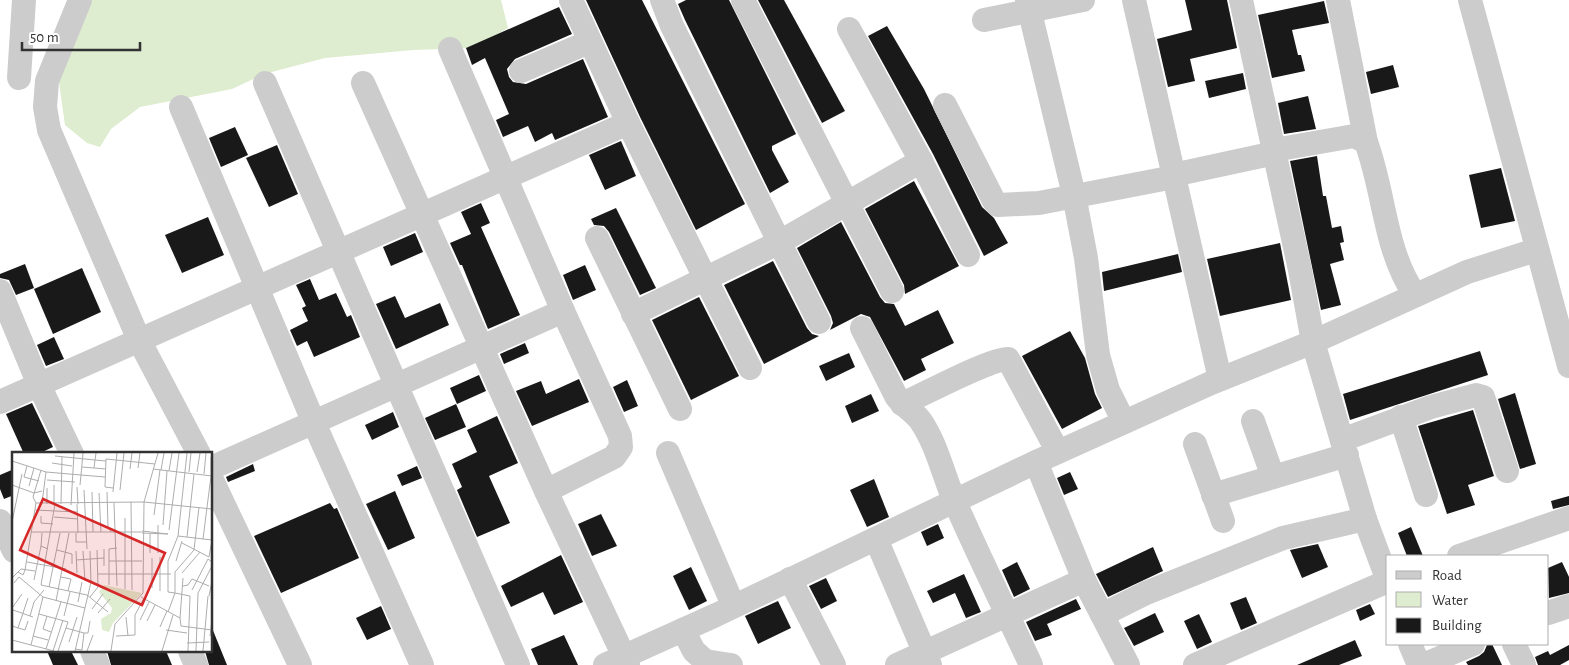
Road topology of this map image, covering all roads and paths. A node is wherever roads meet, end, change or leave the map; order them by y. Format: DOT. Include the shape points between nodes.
graph roads {
  1 [pos="24,0"];
  2 [pos="80,0"];
  3 [pos="571,0"];
  4 [pos="662,0"];
  5 [pos="743,0"];
  6 [pos="1083,0"];
  7 [pos="1134,0"];
  8 [pos="1241,0"];
  9 [pos="1338,0"];
  10 [pos="1470,0"];
  11 [pos="1029,6"];
  12 [pos="984,20"];
  13 [pos="849,29"];
  14 [pos="589,42"];
  15 [pos="450,48"];
  16 [pos="521,71"];
  17 [pos="9,76"];
  18 [pos="47,81"];
  19 [pos="265,83"];
  20 [pos="363,83"];
  21 [pos="945,105"];
  22 [pos="181,107"];
  23 [pos="628,123"];
  24 [pos="1366,142"];
  25 [pos="1274,151"];
  26 [pos="921,161"];
  27 [pos="1174,176"];
  28 [pos="507,177"];
  29 [pos="1074,196"];
  30 [pos="846,204"];
  31 [pos="423,214"];
  32 [pos="597,238"];
  33 [pos="778,243"];
  34 [pos="1536,250"];
  35 [pos="339,252"];
  36 [pos="968,255"];
  37 [pos="704,278"];
  38 [pos="257,288"];
  39 [pos="0,291"];
  40 [pos="892,291"];
  41 [pos="1415,295"];
  42 [pos="563,311"];
  43 [pos="634,314"];
  44 [pos="819,322"];
  45 [pos="862,328"];
  46 [pos="139,340"];
  47 [pos="1313,342"];
  48 [pos="481,347"];
  49 [pos="1569,366"];
  50 [pos="750,368"];
  51 [pos="1220,379"];
  52 [pos="397,384"];
  53 [pos="39,385"];
  54 [pos="0,402"];
  55 [pos="902,404"];
  56 [pos="680,409"];
  57 [pos="1401,417"];
  58 [pos="1254,421"];
  59 [pos="1124,422"];
  60 [pos="314,423"];
  61 [pos="1194,444"];
  62 [pos="1345,448"];
  63 [pos="71,452"];
  64 [pos="198,452"];
  65 [pos="1058,452"];
  66 [pos="668,453"];
  67 [pos="1036,462"];
  68 [pos="212,468"];
  69 [pos="1507,471"];
  70 [pos="1273,476"];
  71 [pos="212,480"];
  72 [pos="546,491"];
  73 [pos="1213,495"];
  74 [pos="1426,495"];
  75 [pos="954,500"];
  76 [pos="1569,518"];
  77 [pos="1365,519"];
  78 [pos="1223,521"];
  79 [pos="5,523"];
  80 [pos="876,539"];
  81 [pos="12,545"];
  82 [pos="1462,555"];
  83 [pos="1386,576"];
  84 [pos="790,579"];
  85 [pos="1084,580"];
  86 [pos="1386,582"];
  87 [pos="733,605"];
  88 [pos="1008,615"];
  89 [pos="1102,615"];
  90 [pos="683,630"];
  91 [pos="1411,645"];
  92 [pos="1471,645"];
  93 [pos="1514,645"];
  94 [pos="92,652"];
  95 [pos="190,652"];
  96 [pos="927,660"];
  97 [pos="619,662"];
  98 [pos="1427,664"];
  99 [pos="98,665"];
  100 [pos="196,665"];
  101 [pos="300,665"];
  102 [pos="422,665"];
  103 [pos="518,665"];
  104 [pos="731,665"];
  105 [pos="834,665"];
  106 [pos="897,665"];
  107 [pos="1031,665"];
  108 [pos="1128,665"];
  109 [pos="1195,665"];
  110 [pos="1524,665"];
  1 -- 17 [label="street"];
  2 -- 18 [label="street"];
  3 -- 14 [label="street"];
  4 -- 33 [label="street"];
  5 -- 30 [label="street"];
  6 -- 11 [label="street"];
  7 -- 27 [label="street"];
  8 -- 25 [label="street"];
  9 -- 24 [label="street"];
  10 -- 34 [label="street"];
  11 -- 12 [label="street"];
  11 -- 29 [label="street"];
  13 -- 26 [label="street"];
  14 -- 16 [label="street"];
  14 -- 23 [label="street"];
  15 -- 28 [label="street"];
  17 -- 18 [label="street"];
  18 -- 46 [label="street" via="44,107 49,130"];
  19 -- 35 [label="street"];
  20 -- 31 [label="street"];
  21 -- 29 [label="street" via="998,205 1024,205"];
  22 -- 38 [label="street"];
  23 -- 28 [label="street"];
  23 -- 37 [label="street"];
  24 -- 25 [label="street" via="1354,136"];
  24 -- 41 [label="street" via="1393,249 1403,278"];
  25 -- 27 [label="street"];
  25 -- 47 [label="street"];
  26 -- 30 [label="street"];
  26 -- 36 [label="street"];
  27 -- 29 [label="street"];
  27 -- 51 [label="street"];
  28 -- 31 [label="street"];
  28 -- 42 [label="street"];
  29 -- 59 [label="street" via="1086,258 1098,354 1108,390"];
  30 -- 33 [label="street"];
  30 -- 40 [label="street"];
  31 -- 35 [label="street"];
  31 -- 48 [label="street"];
  32 -- 43 [label="street"];
  33 -- 37 [label="street"];
  33 -- 44 [label="street"];
  34 -- 41 [label="street" via="1467,272"];
  34 -- 49 [label="street"];
  35 -- 38 [label="street"];
  35 -- 52 [label="street"];
  37 -- 43 [label="street"];
  37 -- 50 [label="street"];
  38 -- 46 [label="street"];
  38 -- 60 [label="street"];
  39 -- 53 [label="street"];
  41 -- 47 [label="street"];
  42 -- 48 [label="street"];
  42 -- 72 [label="street" via="620,436 622,447 614,457"];
  43 -- 56 [label="street"];
  45 -- 55 [label="street"];
  46 -- 53 [label="street"];
  46 -- 64 [label="street"];
  47 -- 51 [label="street"];
  47 -- 62 [label="street"];
  48 -- 52 [label="street"];
  48 -- 72 [label="street"];
  51 -- 59 [label="street"];
  52 -- 60 [label="street"];
  52 -- 103 [label="street"];
  53 -- 54 [label="street"];
  53 -- 63 [label="street"];
  55 -- 65 [label="street" via="1001,359 1008,359"];
  55 -- 75 [label="street" via="921,421"];
  57 -- 62 [label="street"];
  57 -- 69 [label="street" via="1470,395 1483,397"];
  57 -- 74 [label="street"];
  58 -- 70 [label="street"];
  59 -- 65 [label="street"];
  60 -- 68 [label="street"];
  60 -- 102 [label="street"];
  61 -- 73 [label="street"];
  62 -- 70 [label="street"];
  62 -- 77 [label="street"];
  65 -- 67 [label="street"];
  66 -- 87 [label="street"];
  67 -- 75 [label="street"];
  67 -- 85 [label="street"];
  70 -- 73 [label="street"];
  71 -- 101 [label="street"];
  72 -- 97 [label="street"];
  73 -- 78 [label="street"];
  75 -- 80 [label="street"];
  75 -- 88 [label="street"];
  76 -- 82 [label="street"];
  77 -- 83 [label="street"];
  77 -- 89 [label="street" via="1282,538 1146,593"];
  79 -- 81 [label="street"];
  80 -- 84 [label="street"];
  80 -- 96 [label="street"];
  84 -- 87 [label="street"];
  84 -- 105 [label="street"];
  85 -- 88 [label="street"];
  85 -- 89 [label="street"];
  86 -- 109 [label="street"];
  87 -- 90 [label="street"];
  88 -- 96 [label="street"];
  88 -- 107 [label="street"];
  89 -- 108 [label="street"];
  90 -- 97 [label="street"];
  90 -- 104 [label="street" via="694,651 705,661"];
  91 -- 98 [label="street"];
  92 -- 98 [label="street"];
  93 -- 110 [label="street"];
  94 -- 99 [label="street"];
  95 -- 100 [label="street"];
  96 -- 106 [label="street"];
}
